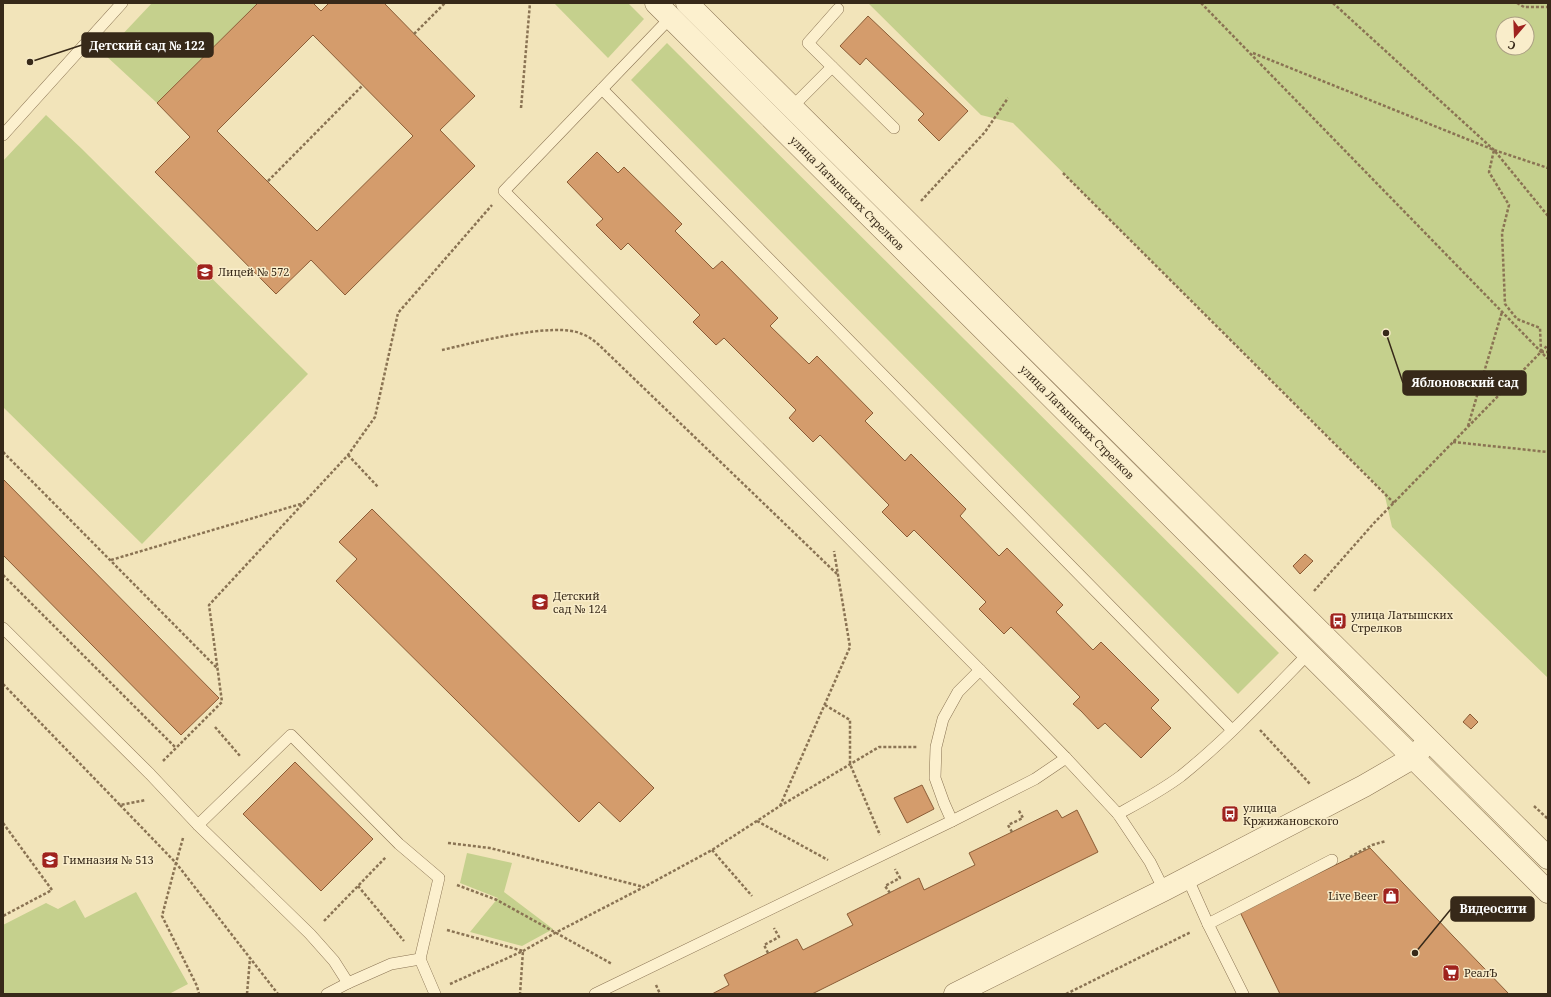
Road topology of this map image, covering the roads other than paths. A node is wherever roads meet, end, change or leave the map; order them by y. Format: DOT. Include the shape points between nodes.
graph roads {
  1 [pos="122,3"];
  2 [pos="674,7"];
  3 [pos="838,10"];
  4 [pos="832,67"];
  5 [pos="602,89"];
  6 [pos="792,107"];
  7 [pos="776,123"];
  8 [pos="894,128"];
  9 [pos="3,135"];
  10 [pos="3,628"];
  11 [pos="1309,653"];
  12 [pos="980,670"];
  13 [pos="1232,730"];
  14 [pos="1429,740"];
  15 [pos="1414,757"];
  16 [pos="1066,758"];
  17 [pos="1118,814"];
  18 [pos="952,821"];
  19 [pos="198,825"];
  20 [pos="1548,858"];
  21 [pos="1332,860"];
  22 [pos="1187,878"];
  23 [pos="1164,890"];
  24 [pos="1548,892"];
  25 [pos="1208,924"];
  26 [pos="420,959"];
  27 [pos="348,983"];
  28 [pos="434,993"];
  29 [pos="327,994"];
  30 [pos="595,994"];
  31 [pos="955,994"];
  32 [pos="1243,994"];
  1 -- 9 [label="lane"];
  2 -- 5 [label="lane"];
  2 -- 6 [label="street, улица Латышских Стрелков"];
  2 -- 7 [label="street, улица Латышских Стрелков"];
  3 -- 4 [label="lane" via="808,43"];
  4 -- 6 [label="lane"];
  4 -- 8 [label="lane"];
  5 -- 12 [label="lane" via="504,191"];
  5 -- 13 [label="lane"];
  6 -- 7 [label="lane"];
  6 -- 14 [label="street, улица Латышских Стрелков"];
  7 -- 11 [label="street, улица Латышских Стрелков"];
  10 -- 19 [label="lane"];
  11 -- 13 [label="lane"];
  11 -- 15 [label="street, улица Латышских Стрелков"];
  12 -- 16 [label="lane"];
  12 -- 18 [label="lane" via="958,692 943,719 936,747 935,778"];
  13 -- 17 [label="lane" via="1181,776"];
  14 -- 15 [label="street"];
  14 -- 20 [label="street, улица Латышских Стрелков"];
  15 -- 22 [label="street" via="1364,786"];
  15 -- 24 [label="street, улица Латышских Стрелков"];
  16 -- 17 [label="lane"];
  16 -- 18 [label="lane" via="1035,780"];
  17 -- 23 [label="lane" via="1150,862"];
  18 -- 30 [label="lane"];
  19 -- 26 [label="lane" via="291,735 399,844 439,878"];
  19 -- 27 [label="lane" via="310,934 334,961"];
  21 -- 25 [label="lane"];
  22 -- 23 [label="street"];
  22 -- 25 [label="lane"];
  23 -- 31 [label="street"];
  25 -- 32 [label="lane"];
  26 -- 27 [label="lane" via="391,964"];
  26 -- 28 [label="lane"];
  27 -- 29 [label="lane"];
}
